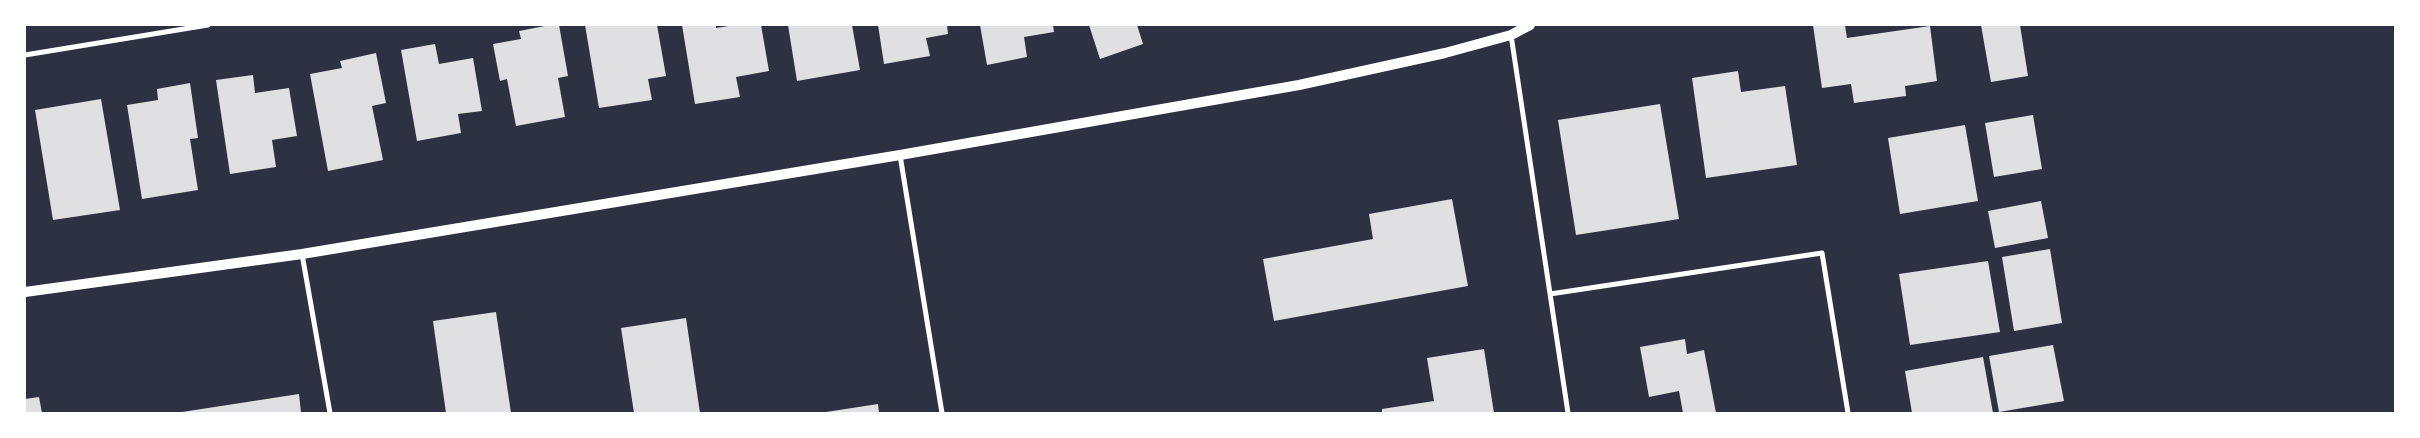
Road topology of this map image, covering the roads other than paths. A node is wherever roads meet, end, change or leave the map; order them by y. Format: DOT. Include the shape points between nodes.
graph roads {
  1 [pos="208,25"];
  2 [pos="1530,25"];
  3 [pos="1511,35"];
  4 [pos="25,54"];
  5 [pos="900,155"];
  6 [pos="302,254"];
  7 [pos="25,292"];
  8 [pos="1550,294"];
  9 [pos="330,413"];
  10 [pos="942,413"];
  11 [pos="1568,413"];
  12 [pos="1848,413"];
  1 -- 4 [label="street"];
  2 -- 3 [label="main road"];
  3 -- 5 [label="main road" via="1446,53 1299,85"];
  3 -- 8 [label="street"];
  5 -- 6 [label="main road"];
  5 -- 10 [label="street"];
  6 -- 7 [label="main road"];
  6 -- 9 [label="street"];
  8 -- 11 [label="street"];
  8 -- 12 [label="street" via="1822,253"];
}
